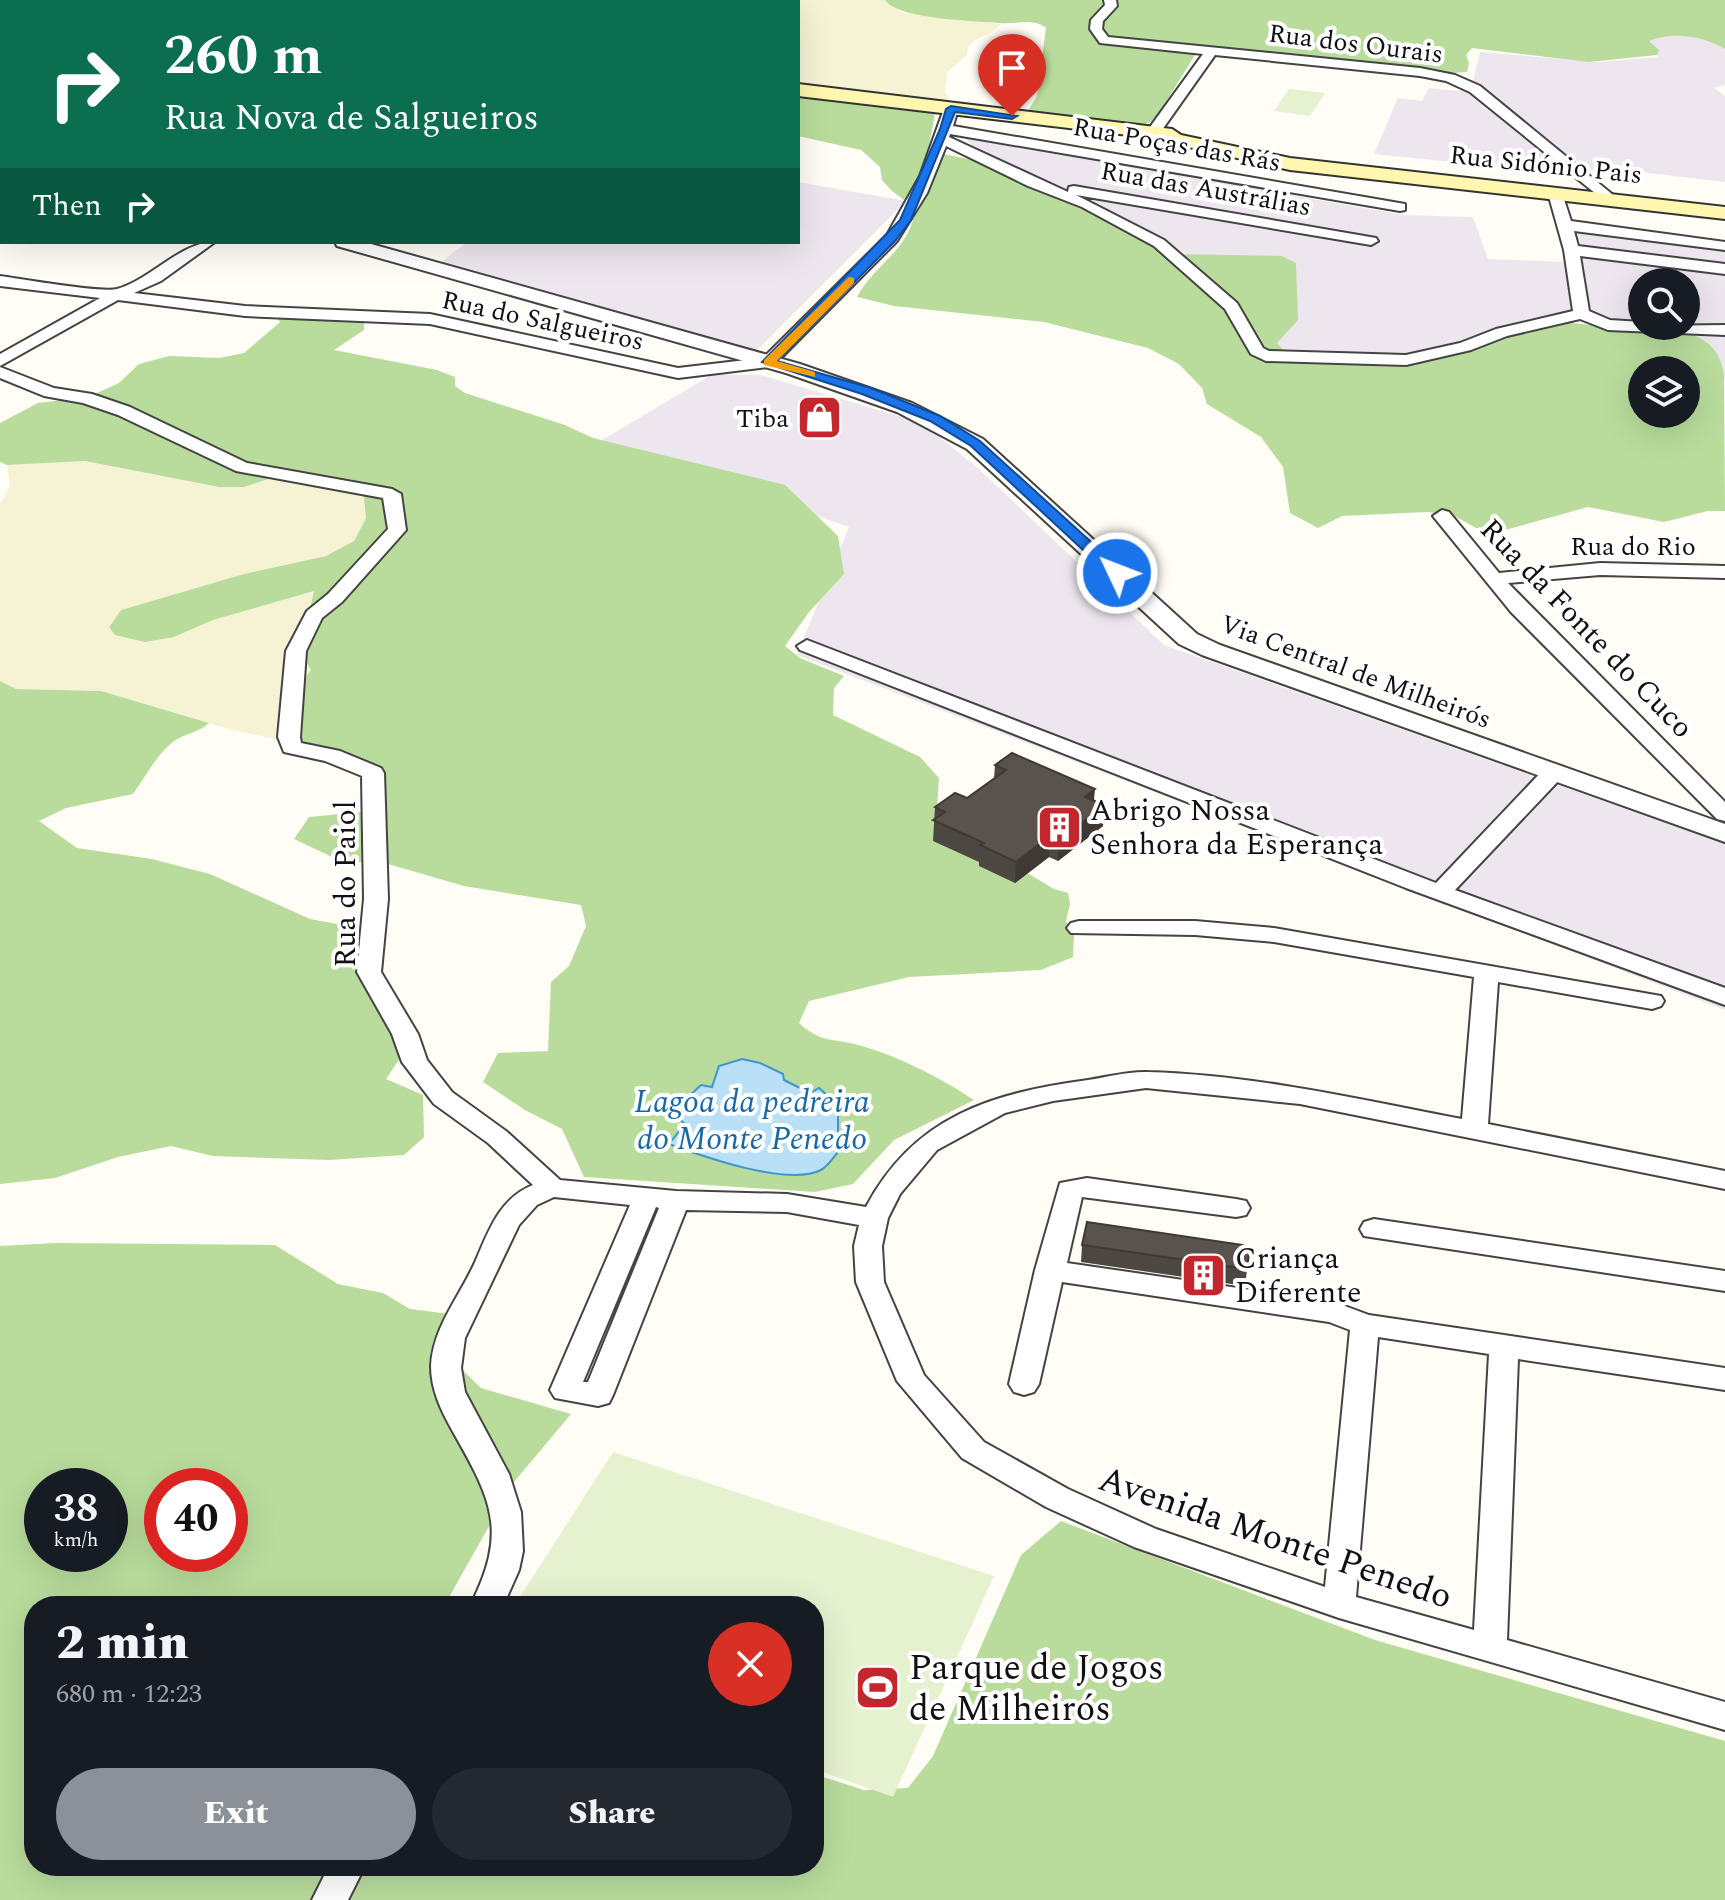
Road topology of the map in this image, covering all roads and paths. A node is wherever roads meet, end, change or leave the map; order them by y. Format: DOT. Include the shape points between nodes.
graph roads {
  1 [pos="1110,0"];
  2 [pos="1211,51"];
  3 [pos="800,90"];
  4 [pos="951,109"];
  5 [pos="943,134"];
  6 [pos="1152,134"];
  7 [pos="1033,183"];
  8 [pos="1555,193"];
  9 [pos="1611,199"];
  10 [pos="1400,207"];
  11 [pos="1725,213"];
  12 [pos="1564,225"];
  13 [pos="1371,241"];
  14 [pos="205,244"];
  15 [pos="351,244"];
  16 [pos="1725,246"];
  17 [pos="1572,250"];
  18 [pos="1725,269"];
  19 [pos="0,281"];
  20 [pos="116,295"];
  21 [pos="1581,314"];
  22 [pos="1725,330"];
  23 [pos="0,361"];
  24 [pos="768,362"];
  25 [pos="0,372"];
  26 [pos="1442,516"];
  27 [pos="1725,572"];
  28 [pos="1494,579"];
  29 [pos="807,646"];
  30 [pos="1554,772"];
  31 [pos="1725,814"];
  32 [pos="1725,834"];
  33 [pos="1441,892"];
  34 [pos="1079,928"];
  35 [pos="1487,973"];
  36 [pos="1725,997"];
  37 [pos="1652,1001"];
  38 [pos="1474,1131"];
  39 [pos="1725,1180"];
  40 [pos="553,1188"];
  41 [pos="646,1198"];
  42 [pos="676,1200"];
  43 [pos="1236,1208"];
  44 [pos="874,1218"];
  45 [pos="1374,1229"];
  46 [pos="1049,1270"];
  47 [pos="1725,1281"];
  48 [pos="1365,1325"];
  49 [pos="1504,1346"];
  50 [pos="1725,1379"];
  51 [pos="1024,1384"];
  52 [pos="493,1596"];
  53 [pos="1339,1605"];
  54 [pos="1490,1648"];
  55 [pos="1725,1716"];
  56 [pos="342,1876"];
  57 [pos="330,1900"];
  1 -- 2 [label="street, Rua dos Ourais" via="1111,6 1097,20 1104,40"];
  2 -- 6 [label="street"];
  2 -- 9 [label="street, Rua dos Ourais" via="1420,72 1464,83"];
  3 -- 4 [label="main road, Rua Sidónio Pais"];
  4 -- 5 [label="street"];
  4 -- 6 [label="main road, Rua Sidónio Pais"];
  5 -- 7 [label="street"];
  5 -- 10 [label="street, Rua Poças das Rás"];
  5 -- 24 [label="street" via="906,220"];
  6 -- 8 [label="main road, Rua Sidónio Pais" via="1290,164"];
  7 -- 13 [label="street, Rua das Austrálias"];
  7 -- 21 [label="street" via="1087,204 1180,258 1231,306 1257,351 1266,356 1406,360"];
  8 -- 9 [label="main road, Rua Sidónio Pais"];
  8 -- 12 [label="street"];
  9 -- 11 [label="main road, Rua Sidónio Pais"];
  12 -- 16 [label="street"];
  12 -- 17 [label="street"];
  14 -- 20 [label="street" via="156,278"];
  15 -- 24 [label="street, Via Central de Milheirós"];
  17 -- 18 [label="street"];
  17 -- 21 [label="street"];
  19 -- 20 [label="street, Rua do Salgueiros"];
  20 -- 23 [label="street"];
  20 -- 24 [label="street, Rua do Salgueiros" via="245,311 430,319 678,373"];
  21 -- 22 [label="street" via="1608,325"];
  24 -- 30 [label="street, Via Central de Milheirós" via="905,405 975,444 1188,639"];
  25 -- 40 [label="street, Rua do Paiol" via="50,392 124,411 242,467 392,494 397,530 314,615 296,651 289,737 292,747 373,773 376,899 369,972 415,1062 443,1098 497,1137"];
  26 -- 28 [label="street, Rua da Fonte do Cuco"];
  27 -- 28 [label="street, Rua do Rio" via="1600,569"];
  28 -- 31 [label="street, Rua da Fonte do Cuco"];
  29 -- 33 [label="street"];
  30 -- 32 [label="street, Via Central de Milheirós"];
  30 -- 33 [label="street"];
  33 -- 36 [label="street"];
  34 -- 35 [label="street" via="1195,928 1274,935"];
  35 -- 37 [label="street"];
  35 -- 38 [label="street"];
  38 -- 39 [label="street, Avenida Monte Penedo"];
  38 -- 44 [label="street, Avenida Monte Penedo" via="1300,1096 1214,1085 1146,1080 1095,1085 997,1107 959,1125 907,1165"];
  40 -- 41 [label="street"];
  40 -- 52 [label="street" via="516,1205 453,1324 445,1369 455,1409 487,1460 504,1504 510,1553"];
  41 -- 42 [label="street"];
  41 -- 42 [label="street" via="565,1390 598,1395"];
  42 -- 44 [label="street" via="787,1203"];
  43 -- 46 [label="street" via="1087,1187 1070,1190"];
  44 -- 53 [label="street, Avenida Monte Penedo" via="868,1246 870,1282 880,1311 912,1381 973,1450 1057,1498 1145,1538"];
  45 -- 47 [label="street"];
  46 -- 48 [label="street" via="1334,1312"];
  46 -- 51 [label="street"];
  48 -- 49 [label="street"];
  48 -- 53 [label="street"];
  49 -- 50 [label="street"];
  49 -- 54 [label="street"];
  53 -- 54 [label="street, Avenida Monte Penedo"];
  54 -- 55 [label="street, Avenida Monte Penedo"];
  56 -- 57 [label="street"];
}
